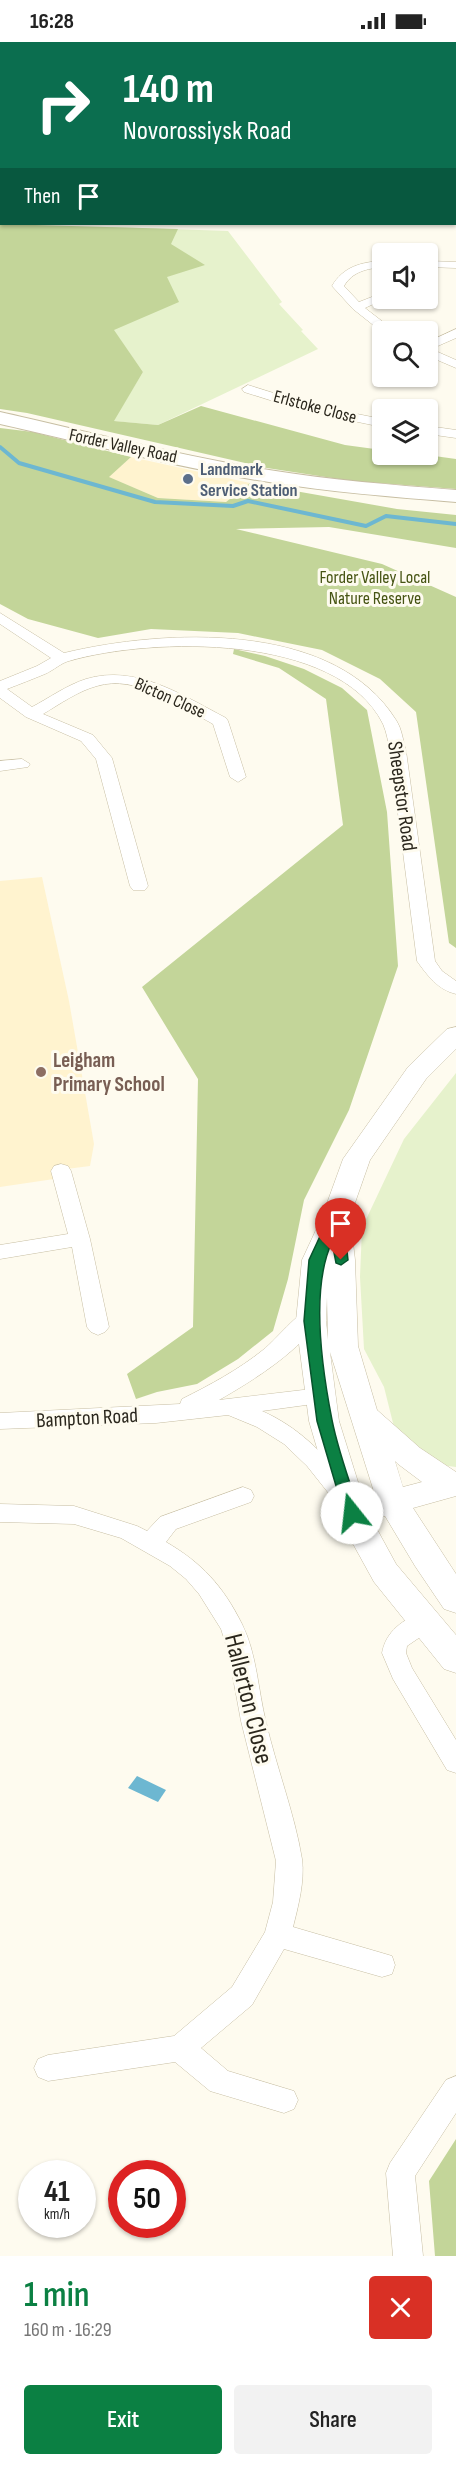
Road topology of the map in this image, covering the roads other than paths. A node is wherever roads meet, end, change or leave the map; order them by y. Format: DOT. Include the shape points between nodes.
graph roads {
  1 [pos="372,266"];
  2 [pos="456,266"];
  3 [pos="438,270"];
  4 [pos="372,300"];
  5 [pos="357,307"];
  6 [pos="375,321"];
  7 [pos="456,333"];
  8 [pos="438,341"];
  9 [pos="438,356"];
  10 [pos="456,364"];
  11 [pos="248,388"];
  12 [pos="0,418"];
  13 [pos="372,421"];
  14 [pos="438,431"];
  15 [pos="456,434"];
  16 [pos="456,498"];
  17 [pos="0,616"];
  18 [pos="62,658"];
  19 [pos="0,686"];
  20 [pos="0,691"];
  21 [pos="31,714"];
  22 [pos="22,764"];
  23 [pos="0,766"];
  24 [pos="238,777"];
  25 [pos="139,886"];
  26 [pos="456,989"];
  27 [pos="456,1035"];
  28 [pos="61,1171"];
  29 [pos="336,1217"];
  30 [pos="80,1239"];
  31 [pos="0,1252"];
  32 [pos="312,1315"];
  33 [pos="98,1327"];
  34 [pos="320,1396"];
  35 [pos="360,1404"];
  36 [pos="225,1406"];
  37 [pos="174,1412"];
  38 [pos="0,1421"];
  39 [pos="452,1485"];
  40 [pos="243,1496"];
  41 [pos="393,1502"];
  42 [pos="350,1509"];
  43 [pos="0,1513"];
  44 [pos="151,1543"];
  45 [pos="456,1600"];
  46 [pos="424,1622"];
  47 [pos="456,1659"];
  48 [pos="456,1762"];
  49 [pos="278,1935"];
  50 [pos="382,1965"];
  51 [pos="180,2048"];
  52 [pos="48,2068"];
  53 [pos="456,2089"];
  54 [pos="284,2100"];
  55 [pos="408,2256"];
  1 -- 5 [label="street" via="359,268 341,279 338,286"];
  2 -- 3 [label="street"];
  4 -- 5 [label="street"];
  5 -- 6 [label="street"];
  7 -- 8 [label="street"];
  9 -- 10 [label="street"];
  11 -- 13 [label="street, Erlstoke Close" via="309,408"];
  12 -- 16 [label="main road, Forder Valley Road" via="267,476"];
  14 -- 15 [label="street"];
  17 -- 18 [label="street"];
  18 -- 19 [label="street, Sheepstor Road"];
  18 -- 26 [label="street, Sheepstor Road" via="145,643 224,643 310,660 354,683 382,711 392,730 426,961 436,975"];
  20 -- 21 [label="street"];
  21 -- 24 [label="street, Bicton Close" via="90,682 110,678 135,680 220,721"];
  21 -- 25 [label="street" via="87,738 104,758"];
  22 -- 23 [label="street"];
  27 -- 29 [label="main road" via="417,1073 357,1159"];
  28 -- 30 [label="street"];
  29 -- 32 [label="main road" via="316,1260"];
  29 -- 35 [label="main road" via="343,1346"];
  30 -- 31 [label="street"];
  30 -- 33 [label="street"];
  32 -- 34 [label="main road"];
  32 -- 37 [label="street, Bampton Road" via="293,1337 247,1374"];
  34 -- 35 [label="main road"];
  34 -- 36 [label="street, Bampton Road"];
  34 -- 42 [label="main road"];
  35 -- 39 [label="main road" via="410,1456"];
  35 -- 41 [label="main road"];
  36 -- 37 [label="street, Bampton Road"];
  36 -- 42 [label="street, Bampton Road" via="280,1429 306,1449"];
  37 -- 38 [label="street, Bampton Road"];
  39 -- 41 [label="main road"];
  40 -- 44 [label="street" via="168,1523"];
  41 -- 42 [label="main road"];
  41 -- 45 [label="main road"];
  42 -- 46 [label="main road" via="385,1573"];
  43 -- 44 [label="street, Hallerton Close" via="74,1515"];
  44 -- 49 [label="street, Hallerton Close" via="194,1572 217,1601 238,1643 253,1721 289,1861 286,1902"];
  46 -- 47 [label="main road"];
  46 -- 48 [label="street" via="396,1641 393,1653"];
  49 -- 50 [label="street"];
  49 -- 51 [label="street, Hallerton Close" via="242,1996"];
  51 -- 52 [label="street"];
  51 -- 54 [label="street" via="220,2082"];
  53 -- 55 [label="street" via="400,2173"];
}
